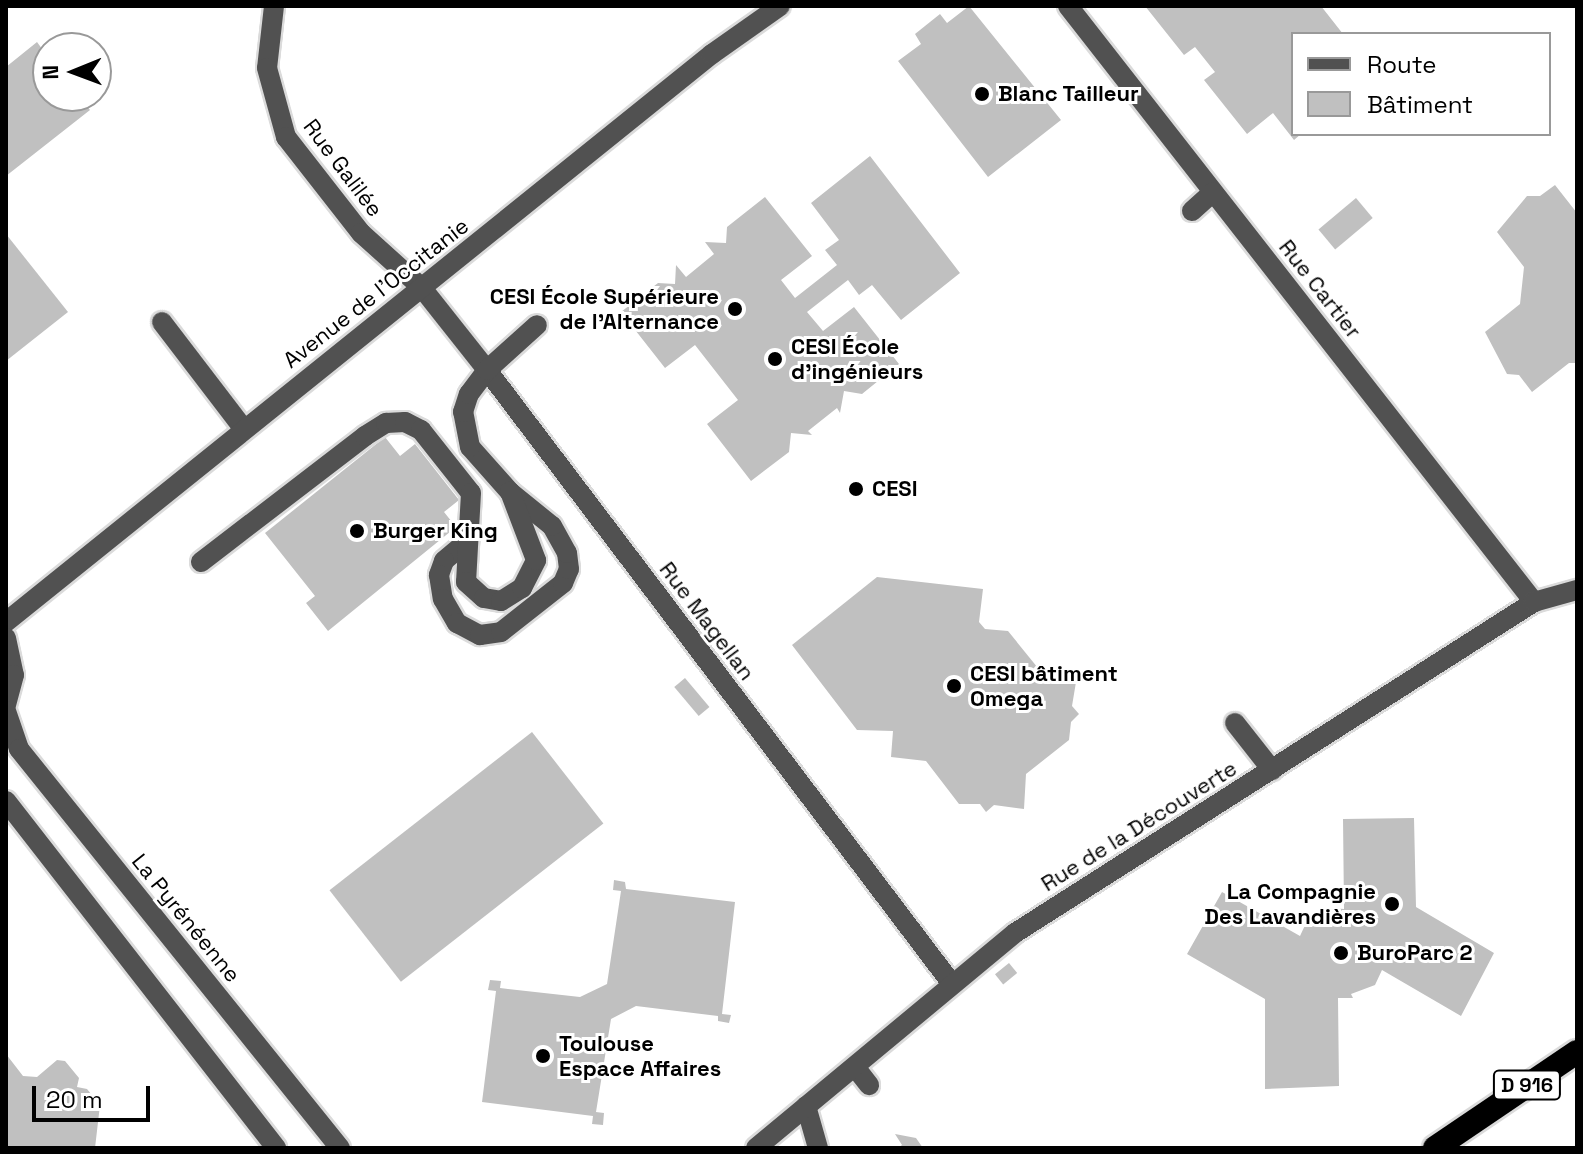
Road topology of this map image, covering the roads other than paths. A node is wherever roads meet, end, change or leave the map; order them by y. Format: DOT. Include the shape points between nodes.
graph roads {
  1 [pos="274,6"];
  2 [pos="780,6"];
  3 [pos="1068,6"];
  4 [pos="1213,192"];
  5 [pos="1192,211"];
  6 [pos="422,288"];
  7 [pos="162,322"];
  8 [pos="537,325"];
  9 [pos="487,370"];
  10 [pos="243,428"];
  11 [pos="510,492"];
  12 [pos="464,544"];
  13 [pos="201,562"];
  14 [pos="1577,590"];
  15 [pos="1534,602"];
  16 [pos="6,622"];
  17 [pos="6,638"];
  18 [pos="6,708"];
  19 [pos="1235,723"];
  20 [pos="1272,770"];
  21 [pos="6,801"];
  22 [pos="952,984"];
  23 [pos="1577,1052"];
  24 [pos="855,1067"];
  25 [pos="869,1085"];
  26 [pos="806,1106"];
  27 [pos="276,1148"];
  28 [pos="340,1148"];
  29 [pos="756,1148"];
  30 [pos="818,1148"];
  31 [pos="1435,1148"];
  1 -- 6 [label="street, Rue Galilée" via="267,68 286,137 361,233"];
  2 -- 6 [label="street, Avenue de l'Occitanie" via="712,54"];
  3 -- 4 [label="street, Rue Cartier"];
  4 -- 5 [label="street"];
  4 -- 15 [label="street, Rue Cartier"];
  6 -- 9 [label="street, Rue Magellan"];
  6 -- 10 [label="street, Avenue de l'Occitanie"];
  7 -- 10 [label="street"];
  8 -- 9 [label="street"];
  9 -- 11 [label="street" via="463,412 470,447"];
  9 -- 22 [label="street, Rue Magellan"];
  10 -- 16 [label="street, Avenue de l'Occitanie"];
  11 -- 12 [label="street" via="536,560 522,588 501,601 484,598 466,582"];
  11 -- 12 [label="street" via="552,526 567,553 563,583 501,632 480,635 457,623 443,599 439,575 444,561"];
  12 -- 13 [label="street" via="471,493 421,430 405,422 386,423"];
  14 -- 15 [label="street, Rue de la Découverte"];
  15 -- 20 [label="street, Rue de la Découverte"];
  17 -- 18 [label="street, La Pyrénéenne" via="14,675"];
  18 -- 28 [label="street, La Pyrénéenne" via="19,749"];
  19 -- 20 [label="street"];
  20 -- 22 [label="street, Rue de la Découverte" via="1015,933"];
  21 -- 27 [label="street"];
  22 -- 24 [label="street, Rue de la Découverte"];
  23 -- 31 [label="highway, D 916"];
  24 -- 25 [label="street"];
  24 -- 26 [label="street, Rue de la Découverte"];
  26 -- 29 [label="street, Rue de la Découverte"];
  26 -- 30 [label="street"];
}
